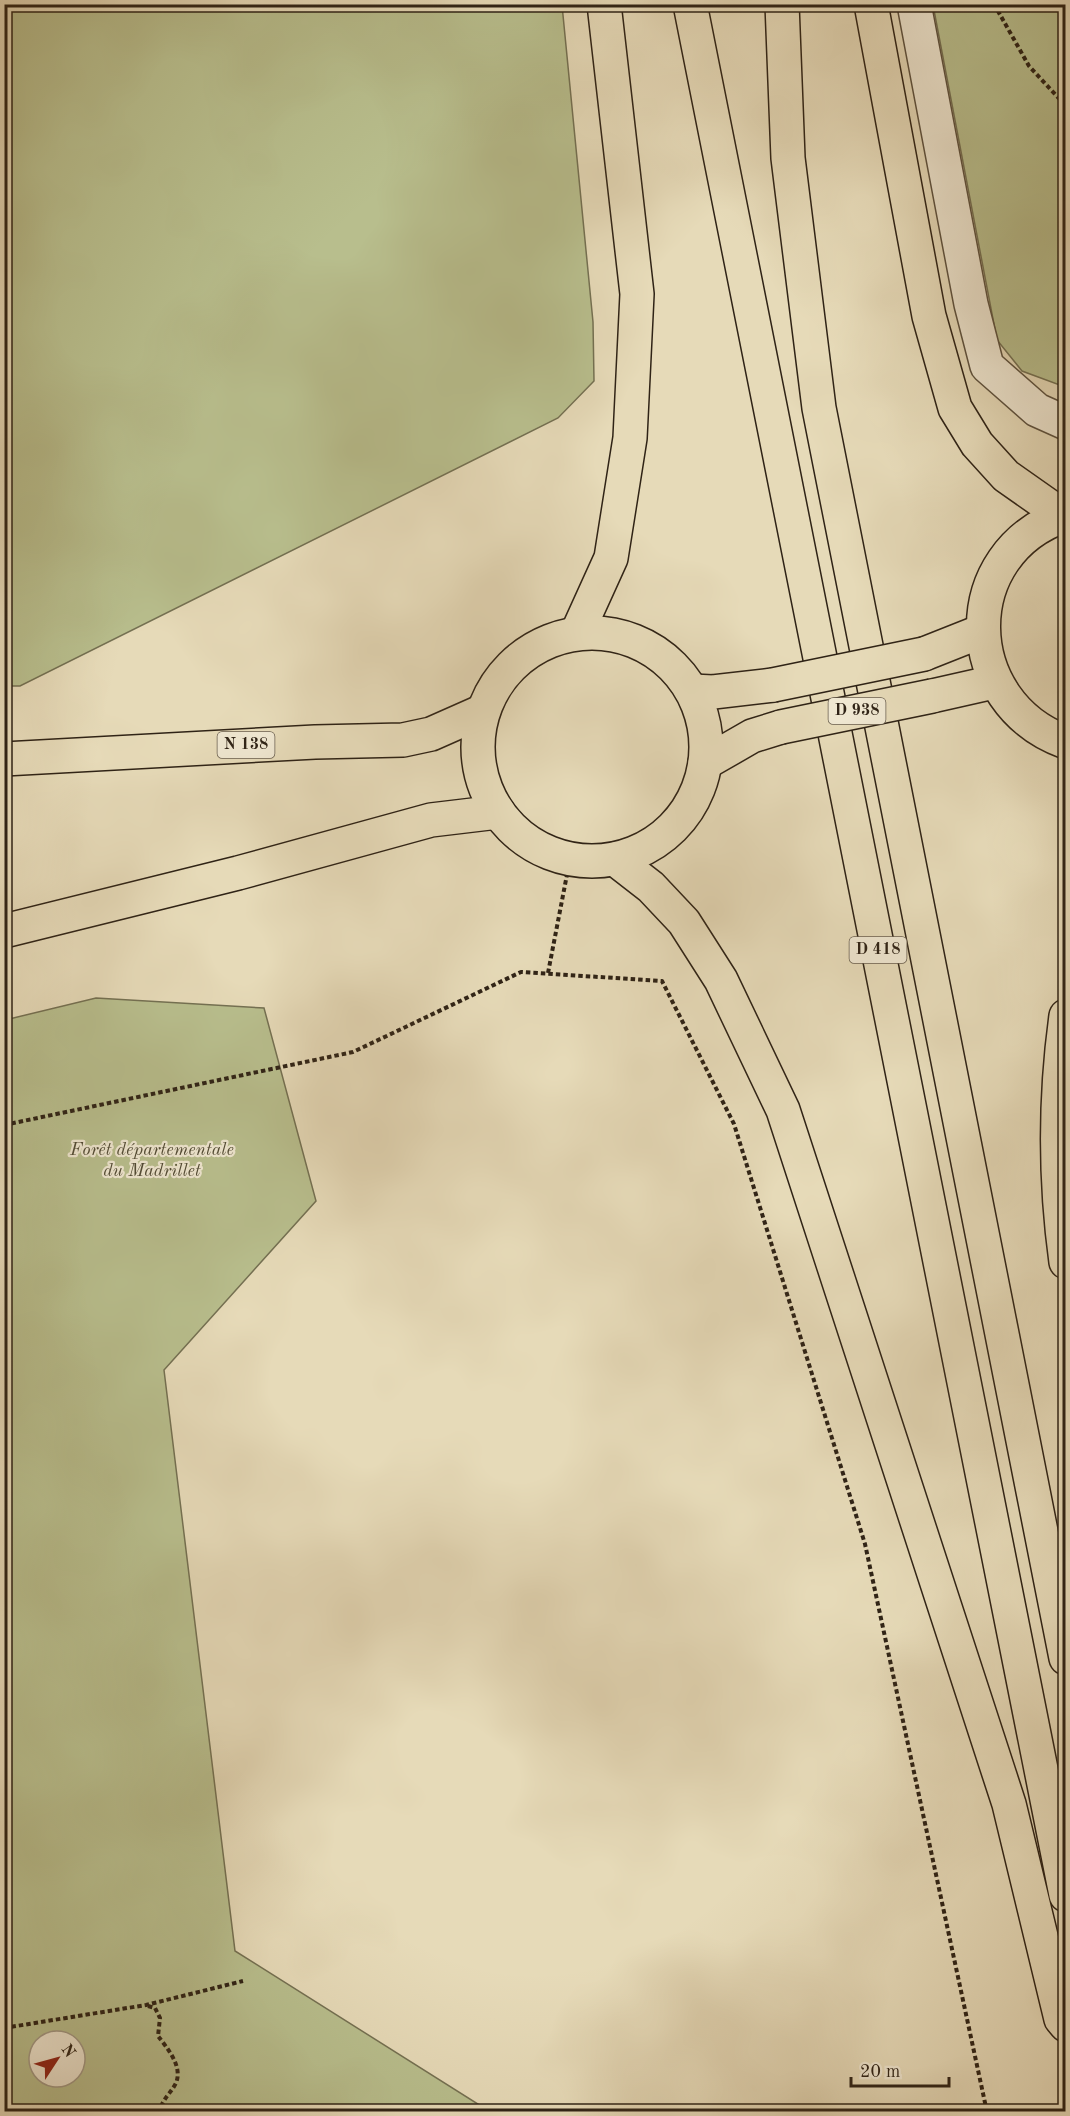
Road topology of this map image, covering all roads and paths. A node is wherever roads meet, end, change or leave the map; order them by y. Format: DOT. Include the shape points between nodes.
graph roads {
  1 [pos="604,4"];
  2 [pos="690,4"];
  3 [pos="782,4"];
  4 [pos="871,4"];
  5 [pos="914,4"];
  6 [pos="994,4"];
  7 [pos="1065,106"];
  8 [pos="1065,423"];
  9 [pos="1064,515"];
  10 [pos="982,631"];
  11 [pos="577,633"];
  12 [pos="994,682"];
  13 [pos="692,691"];
  14 [pos="483,711"];
  15 [pos="1065,742"];
  16 [pos="4,759"];
  17 [pos="705,763"];
  18 [pos="498,812"];
  19 [pos="570,859"];
  20 [pos="615,859"];
  21 [pos="4,931"];
  22 [pos="548,974"];
  23 [pos="1065,1016"];
  24 [pos="4,1125"];
  25 [pos="1065,1262"];
  26 [pos="1065,1658"];
  27 [pos="1065,1895"];
  28 [pos="243,1981"];
  29 [pos="147,2005"];
  30 [pos="1065,2025"];
  31 [pos="4,2028"];
  32 [pos="159,2112"];
  33 [pos="987,2112"];
  1 -- 11 [label="highway" via="637,294 630,438 611,558"];
  2 -- 27 [label="highway, D 418"];
  3 -- 26 [label="highway, D 418" via="788,158 819,408"];
  4 -- 9 [label="highway" via="929,316 955,408 977,444 1006,476"];
  5 -- 8 [label="lane" via="971,304 987,366 1037,410"];
  6 -- 7 [label="path" via="1029,66"];
  9 -- 10 [label="highway" via="1030,533 1004,560 987,594"];
  10 -- 12 [label="highway" via="985,657"];
  10 -- 13 [label="highway, D 938, bridge" via="924,654 774,685"];
  11 -- 13 [label="highway" via="611,634 644,644 671,664"];
  11 -- 14 [label="highway" via="546,641 519,658 497,682"];
  12 -- 15 [label="highway" via="1015,712 1044,734"];
  12 -- 17 [label="highway, D 938, bridge" via="752,735"];
  13 -- 17 [label="highway" via="705,726"];
  14 -- 16 [label="highway, N 138" via="431,734 403,740"];
  14 -- 18 [label="highway" via="477,745 482,780"];
  17 -- 20 [label="highway" via="698,790 684,815 665,835 641,850"];
  18 -- 19 [label="highway" via="518,834 542,850"];
  18 -- 21 [label="highway" via="430,820 227,876"];
  19 -- 20 [label="highway"];
  19 -- 22 [label="path"];
  20 -- 30 [label="highway" via="651,887 684,922 721,980 783,1110 1009,1804"];
  22 -- 24 [label="path" via="521,972 353,1052"];
  22 -- 33 [label="path" via="662,981 734,1124 865,1544"];
  23 -- 25 [label="highway" via="1058,1208"];
  28 -- 29 [label="path"];
  29 -- 31 [label="path"];
  29 -- 32 [label="path" via="155,2008 160,2018 158,2036 174,2057 177,2075 176,2084 164,2097"];
}
